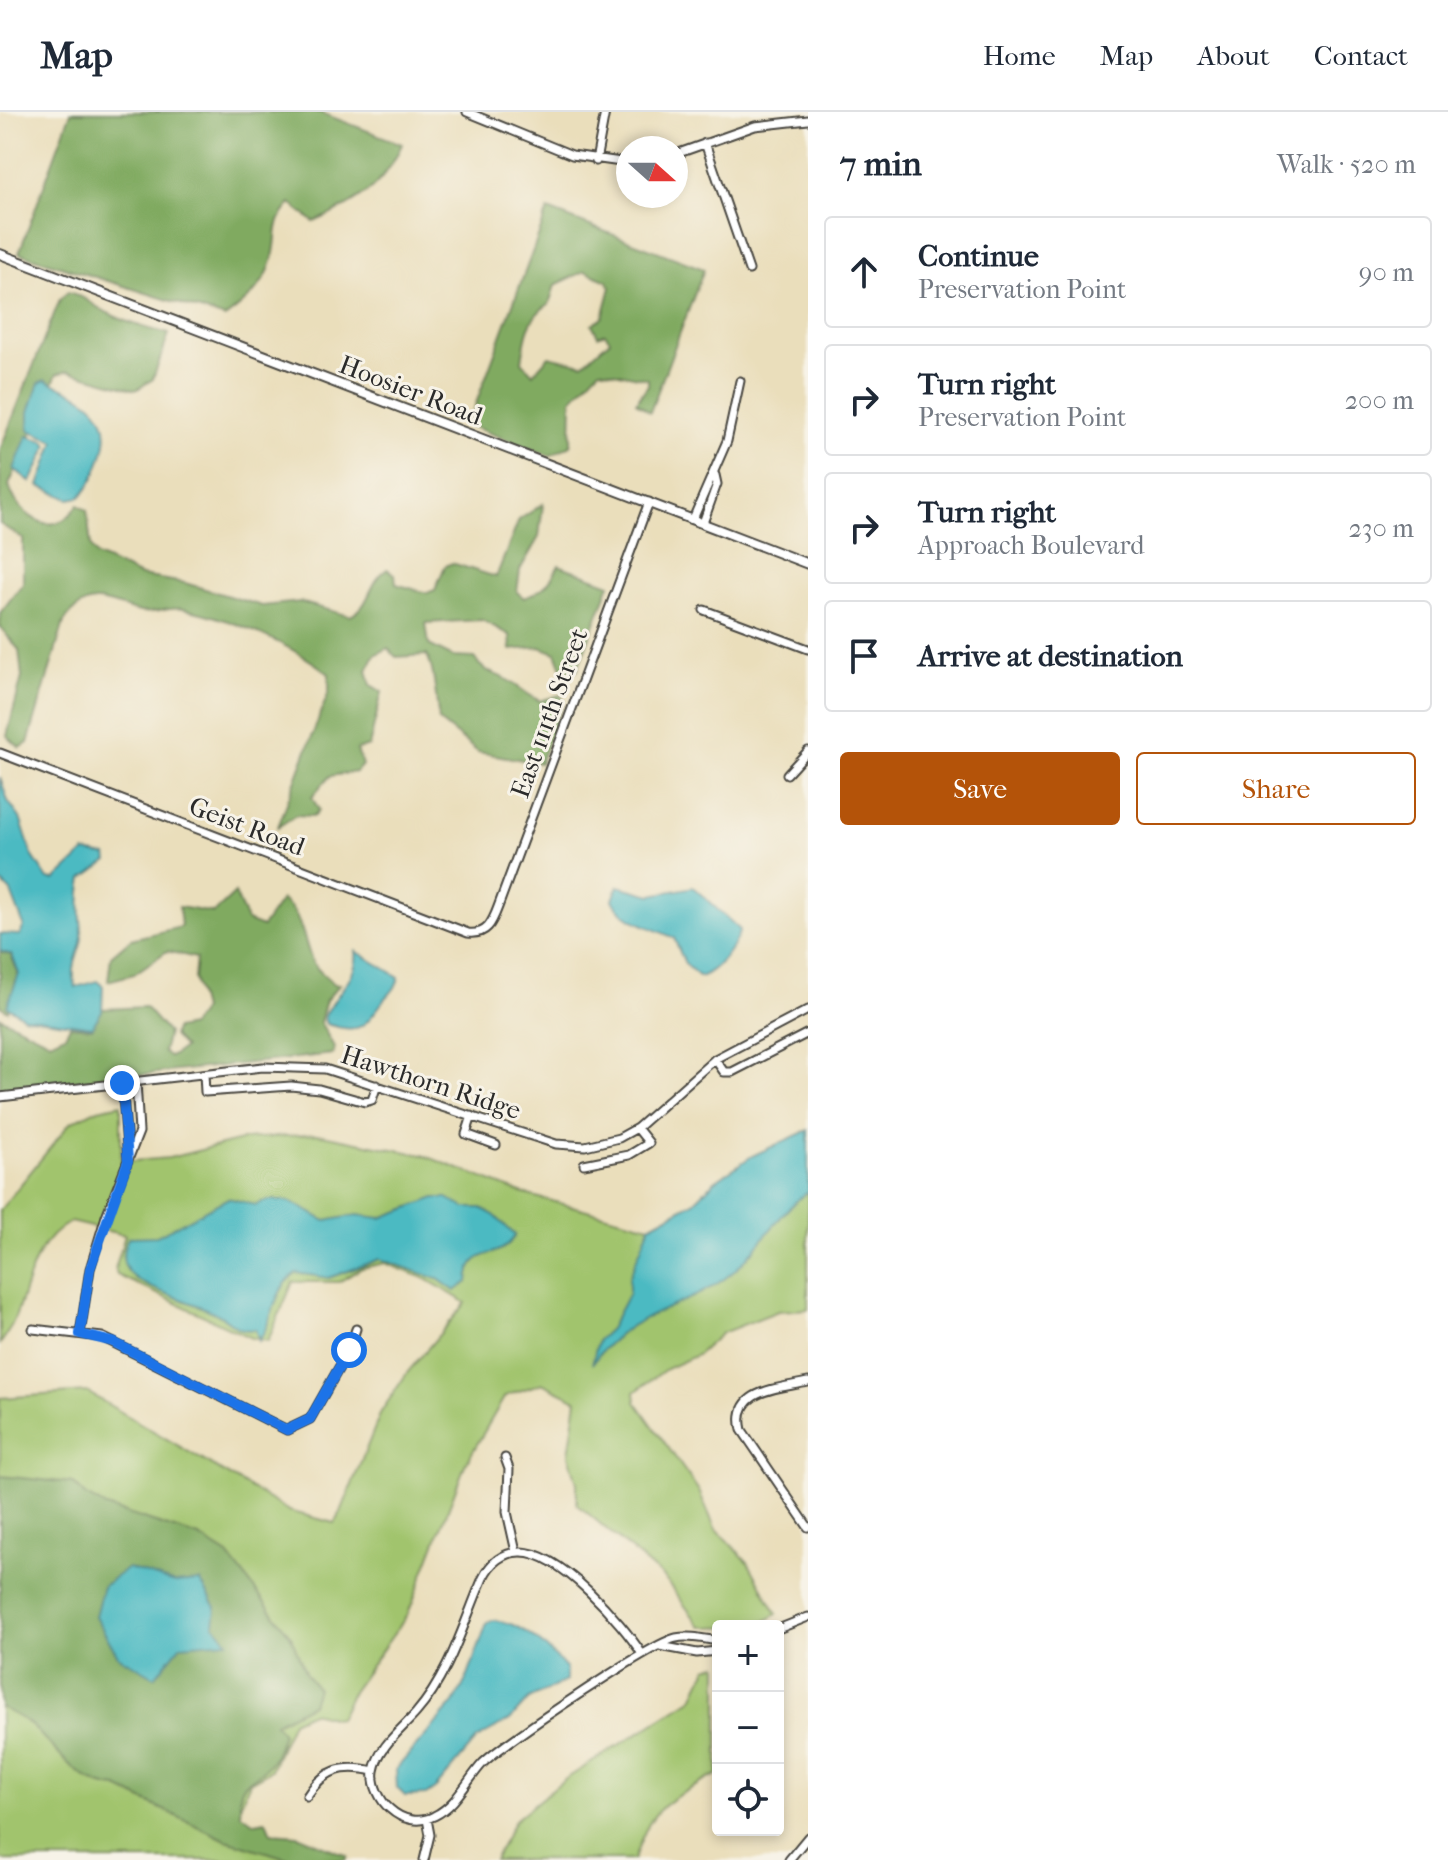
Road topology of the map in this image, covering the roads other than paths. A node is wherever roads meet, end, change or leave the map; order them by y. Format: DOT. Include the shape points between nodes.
graph roads {
  1 [pos="467,112"];
  2 [pos="605,112"];
  3 [pos="808,120"];
  4 [pos="705,143"];
  5 [pos="688,149"];
  6 [pos="596,161"];
  7 [pos="616,162"];
  8 [pos="0,254"];
  9 [pos="749,270"];
  10 [pos="740,381"];
  11 [pos="649,502"];
  12 [pos="698,521"];
  13 [pos="808,564"];
  14 [pos="704,610"];
  15 [pos="808,649"];
  16 [pos="808,751"];
  17 [pos="0,753"];
  18 [pos="787,774"];
  19 [pos="480,934"];
  20 [pos="808,1010"];
  21 [pos="808,1033"];
  22 [pos="715,1059"];
  23 [pos="204,1074"];
  24 [pos="136,1081"];
  25 [pos="122,1083"];
  26 [pos="377,1085"];
  27 [pos="0,1097"];
  28 [pos="472,1116"];
  29 [pos="637,1128"];
  30 [pos="496,1145"];
  31 [pos="128,1161"];
  32 [pos="584,1164"];
  33 [pos="33,1329"];
  34 [pos="356,1329"];
  35 [pos="80,1334"];
  36 [pos="808,1382"];
  37 [pos="505,1458"];
  38 [pos="808,1527"];
  39 [pos="516,1552"];
  40 [pos="808,1617"];
  41 [pos="784,1627"];
  42 [pos="712,1641"];
  43 [pos="658,1645"];
  44 [pos="712,1652"];
  45 [pos="642,1654"];
  46 [pos="374,1771"];
  47 [pos="307,1796"];
  48 [pos="427,1819"];
  49 [pos="808,1837"];
  50 [pos="424,1860"];
  51 [pos="789,1860"];
  1 -- 6 [label="street"];
  2 -- 6 [label="street"];
  3 -- 4 [label="street" via="773,122"];
  4 -- 5 [label="street"];
  4 -- 9 [label="street"];
  6 -- 7 [label="street"];
  8 -- 11 [label="street, Hoosier Road"];
  10 -- 12 [label="street" via="717,484"];
  11 -- 12 [label="street, Hoosier Road"];
  11 -- 19 [label="street, East 111th Street" via="498,907"];
  12 -- 13 [label="street, Hoosier Road"];
  14 -- 15 [label="street"];
  16 -- 18 [label="street"];
  17 -- 19 [label="street, Geist Road" via="463,932"];
  20 -- 22 [label="street, Hawthorn Ridge"];
  21 -- 22 [label="street" via="732,1072 724,1072"];
  22 -- 29 [label="street, Hawthorn Ridge"];
  23 -- 24 [label="street, Hawthorn Ridge"];
  23 -- 26 [label="street, Hawthorn Ridge" via="305,1066"];
  23 -- 26 [label="street" via="205,1092 291,1086 365,1102 372,1100"];
  24 -- 25 [label="street, Hawthorn Ridge"];
  24 -- 31 [label="street" via="139,1132"];
  25 -- 27 [label="street, Hawthorn Ridge"];
  25 -- 31 [label="street"];
  26 -- 28 [label="street, Hawthorn Ridge"];
  28 -- 29 [label="street, Hawthorn Ridge" via="571,1146 602,1144"];
  28 -- 30 [label="street" via="466,1134"];
  29 -- 32 [label="street" via="649,1143 629,1155"];
  31 -- 35 [label="street" via="90,1269"];
  33 -- 35 [label="street"];
  34 -- 35 [label="street" via="310,1419 287,1430 113,1342"];
  36 -- 38 [label="street" via="752,1396 739,1418"];
  37 -- 39 [label="street" via="507,1512"];
  39 -- 45 [label="street" via="547,1559 586,1590 618,1618"];
  39 -- 46 [label="street" via="487,1569 441,1676 388,1744"];
  40 -- 41 [label="street"];
  42 -- 43 [label="street" via="674,1638"];
  43 -- 44 [label="street"];
  43 -- 45 [label="street"];
  45 -- 48 [label="street" via="485,1761 447,1808"];
  46 -- 47 [label="street" via="333,1769"];
  46 -- 48 [label="street" via="374,1782 389,1808 404,1818"];
  48 -- 50 [label="street" via="430,1835"];
  49 -- 51 [label="street"];
}
